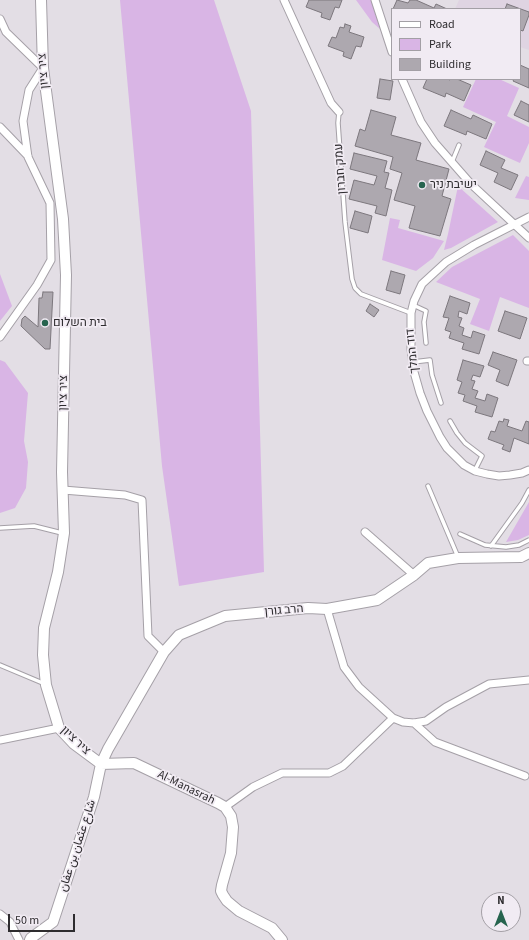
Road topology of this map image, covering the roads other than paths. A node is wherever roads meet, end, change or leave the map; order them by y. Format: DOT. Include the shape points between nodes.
graph roads {
  1 [pos="40,0"];
  2 [pos="284,0"];
  3 [pos="375,0"];
  4 [pos="0,19"];
  5 [pos="389,36"];
  6 [pos="391,47"];
  7 [pos="43,68"];
  8 [pos="402,80"];
  9 [pos="339,112"];
  10 [pos="0,127"];
  11 [pos="459,145"];
  12 [pos="28,156"];
  13 [pos="452,162"];
  14 [pos="529,218"];
  15 [pos="516,225"];
  16 [pos="529,238"];
  17 [pos="412,306"];
  18 [pos="411,314"];
  19 [pos="0,337"];
  20 [pos="426,343"];
  21 [pos="413,362"];
  22 [pos="441,403"];
  23 [pos="450,421"];
  24 [pos="529,470"];
  25 [pos="475,471"];
  26 [pos="428,486"];
  27 [pos="63,490"];
  28 [pos="529,490"];
  29 [pos="0,528"];
  30 [pos="365,532"];
  31 [pos="64,533"];
  32 [pos="460,534"];
  33 [pos="529,540"];
  34 [pos="491,546"];
  35 [pos="529,553"];
  36 [pos="458,558"];
  37 [pos="414,575"];
  38 [pos="327,609"];
  39 [pos="164,652"];
  40 [pos="0,665"];
  41 [pos="529,680"];
  42 [pos="46,685"];
  43 [pos="393,718"];
  44 [pos="414,724"];
  45 [pos="59,728"];
  46 [pos="0,740"];
  47 [pos="101,764"];
  48 [pos="525,776"];
  49 [pos="225,808"];
  50 [pos="0,914"];
  51 [pos="28,939"];
  52 [pos="19,940"];
  53 [pos="282,940"];
  1 -- 7 [label="street, ציר ציון"];
  2 -- 9 [label="street, עמק חברון" via="331,103"];
  3 -- 5 [label="street"];
  4 -- 7 [label="street" via="6,32"];
  5 -- 6 [label="street"];
  7 -- 12 [label="street" via="29,90 24,121"];
  7 -- 27 [label="street, ציר ציון" via="63,219 66,275"];
  8 -- 13 [label="street" via="421,122"];
  9 -- 18 [label="lane, עמק חברון" via="345,222 355,288 361,294"];
  10 -- 12 [label="street"];
  11 -- 13 [label="lane"];
  12 -- 19 [label="street" via="50,203 51,260 37,285"];
  13 -- 15 [label="street" via="471,184"];
  14 -- 15 [label="street, דוד המלך"];
  15 -- 16 [label="street"];
  15 -- 17 [label="street, דוד המלך" via="446,262 422,284"];
  17 -- 18 [label="street, דוד המלך"];
  17 -- 20 [label="lane" via="426,310"];
  18 -- 21 [label="street, דוד המלך"];
  21 -- 22 [label="lane" via="430,360"];
  21 -- 25 [label="street, דוד המלך" via="426,411 440,438 464,465"];
  23 -- 25 [label="lane" via="465,443 482,456"];
  24 -- 25 [label="street, דוד המלך" via="499,476"];
  26 -- 36 [label="lane"];
  27 -- 31 [label="street, ציר ציון"];
  27 -- 39 [label="street" via="125,495 142,500 148,636"];
  28 -- 34 [label="lane"];
  29 -- 31 [label="lane" via="34,526"];
  30 -- 37 [label="street"];
  31 -- 42 [label="street, ציר ציון" via="58,572 44,628"];
  32 -- 34 [label="lane"];
  33 -- 34 [label="lane" via="519,545"];
  35 -- 36 [label="street, הרב גורן" via="521,557"];
  36 -- 37 [label="street, הרב גורן" via="428,563"];
  37 -- 38 [label="street, הרב גורן" via="377,600"];
  38 -- 39 [label="street, הרב גורן" via="308,608 225,616 179,635"];
  38 -- 43 [label="street" via="344,667 359,687"];
  39 -- 47 [label="street, הרב גורן"];
  40 -- 42 [label="lane"];
  41 -- 44 [label="street" via="489,684 426,721"];
  42 -- 45 [label="street, ציר ציון"];
  43 -- 44 [label="street"];
  43 -- 49 [label="street" via="343,766 330,773 282,773 253,787"];
  44 -- 48 [label="street" via="435,742"];
  45 -- 46 [label="street"];
  45 -- 47 [label="street, ציר ציון" via="74,744"];
  47 -- 49 [label="street, Al-Manasrah" via="134,762"];
  47 -- 51 [label="street, شارع عثمان بن عفان" via="94,797 53,922"];
  49 -- 53 [label="street, Al-Manasrah" via="231,816 233,826 231,853 222,885 222,895 239,910 272,928"];
  50 -- 52 [label="street" via="10,922"];
}
